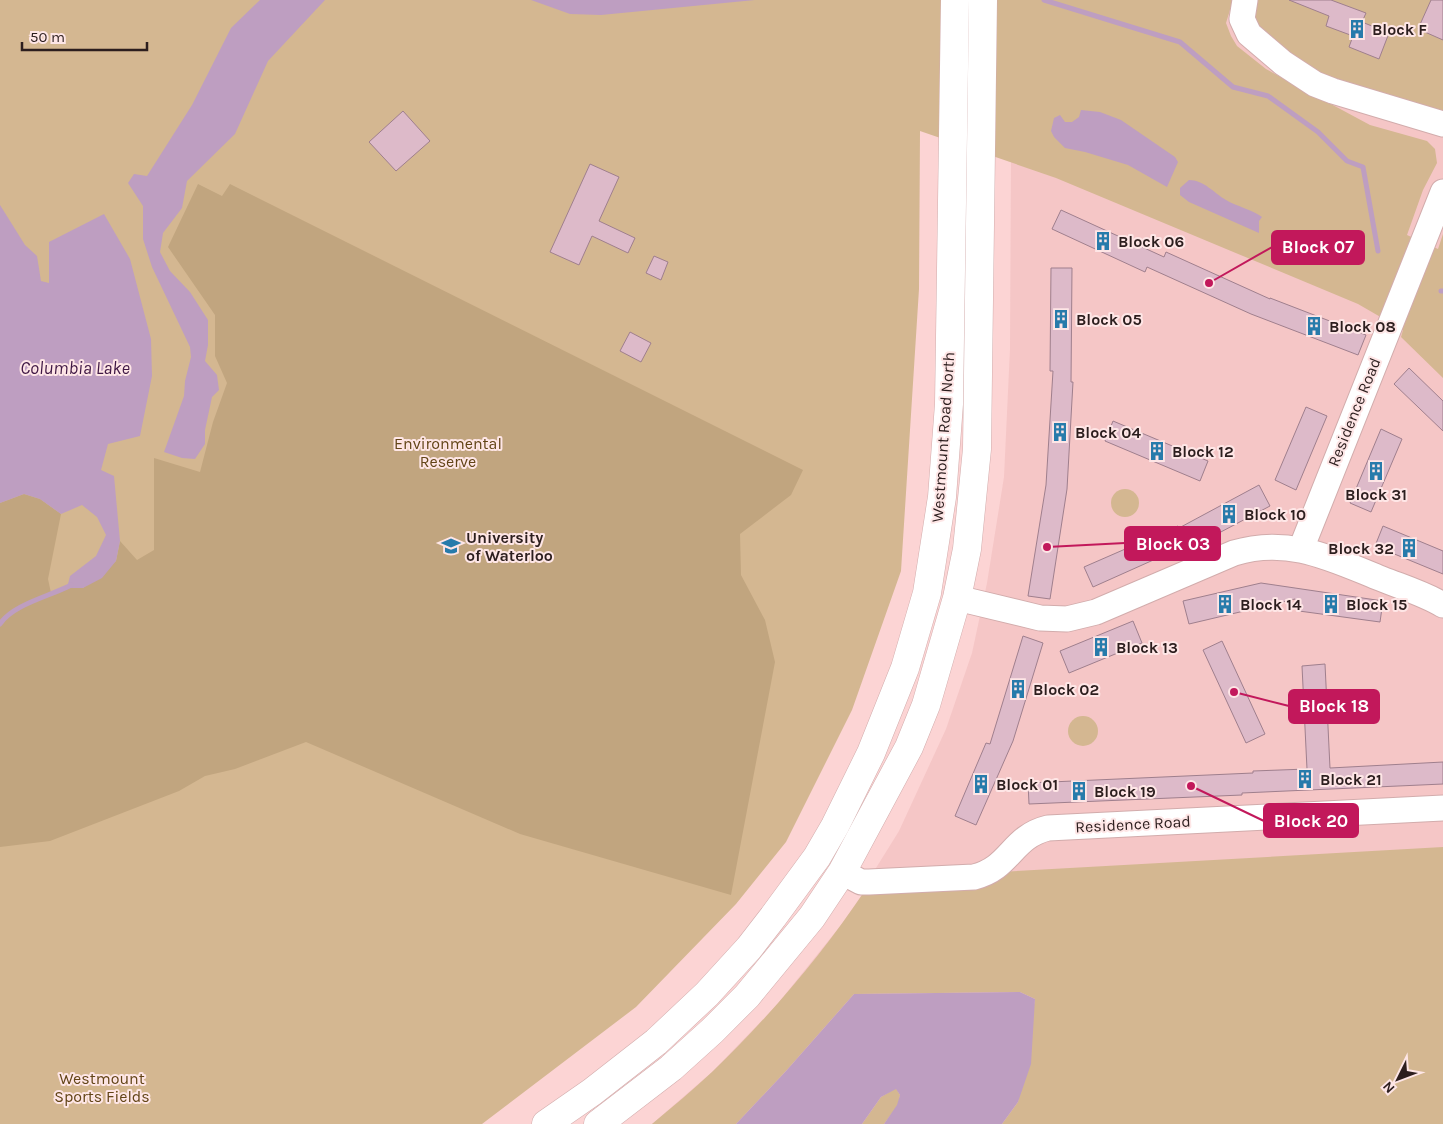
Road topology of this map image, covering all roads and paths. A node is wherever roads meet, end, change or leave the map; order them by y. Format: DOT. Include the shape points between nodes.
graph roads {
  1 [pos="954,0"];
  2 [pos="984,0"];
  3 [pos="1245,0"];
  4 [pos="1443,124"];
  5 [pos="1443,192"];
  6 [pos="1301,549"];
  7 [pos="957,598"];
  8 [pos="1443,605"];
  9 [pos="1443,808"];
  10 [pos="842,872"];
  11 [pos="546,1124"];
  12 [pos="598,1124"];
  1 -- 11 [label="main road, Westmount Road North" via="948,413 942,497 927,593 905,668 871,753 834,826 801,879 749,948 656,1042"];
  2 -- 7 [label="main road, Westmount Road North" via="978,449"];
  3 -- 4 [label="street" via="1242,19 1249,34 1283,63 1315,84"];
  5 -- 6 [label="street, Residence Road"];
  6 -- 7 [label="street" via="1276,546 1242,550 1096,612 1067,619 1040,618"];
  6 -- 8 [label="street"];
  7 -- 10 [label="main road, Westmount Road North" via="926,705 912,739"];
  9 -- 10 [label="street, Residence Road" via="1048,828 1026,837 992,870 974,876 875,883 861,882"];
  10 -- 12 [label="main road, Westmount Road North" via="812,916 737,1006 671,1068"];
}
